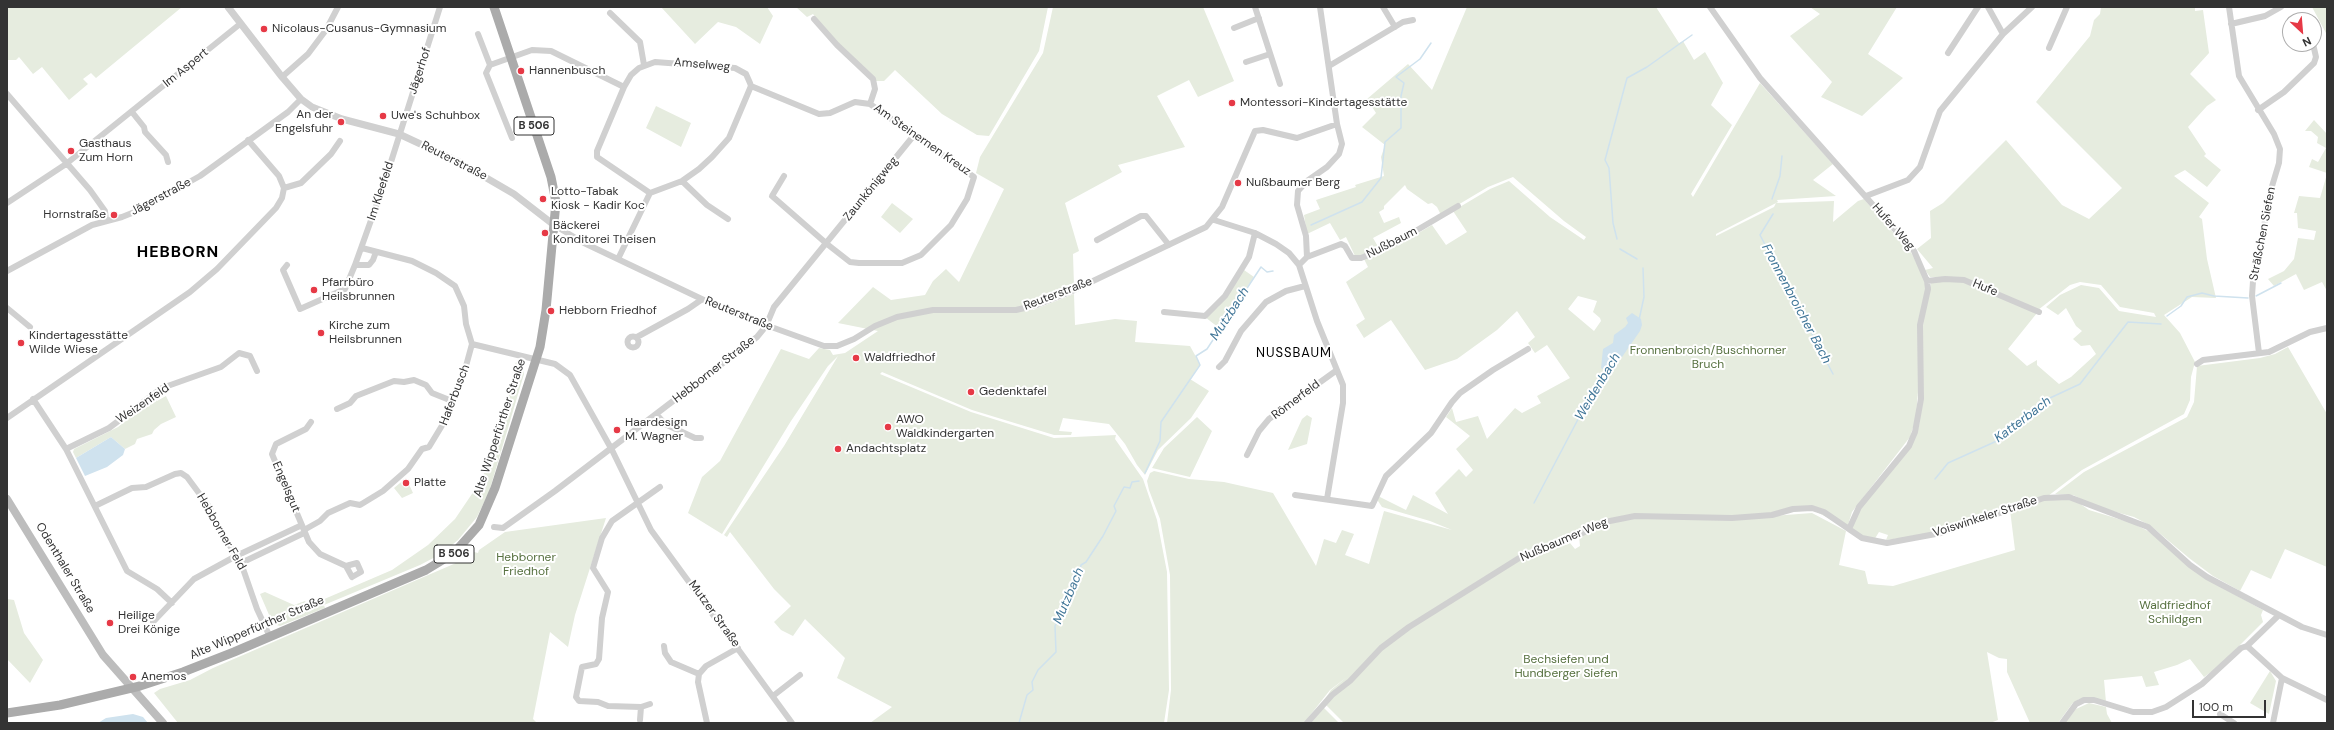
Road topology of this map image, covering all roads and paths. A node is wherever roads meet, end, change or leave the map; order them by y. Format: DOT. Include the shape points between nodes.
graph roads {
  1 [pos="228,7"];
  2 [pos="338,7"];
  3 [pos="440,7"];
  4 [pos="494,7"];
  5 [pos="1255,7"];
  6 [pos="1320,7"];
  7 [pos="1383,7"];
  8 [pos="1710,7"];
  9 [pos="1978,7"];
  10 [pos="1988,7"];
  11 [pos="2032,7"];
  12 [pos="2067,7"];
  13 [pos="2229,7"];
  14 [pos="2281,7"];
  15 [pos="610,13"];
  16 [pos="1259,18"];
  17 [pos="814,19"];
  18 [pos="1413,20"];
  19 [pos="240,24"];
  20 [pos="2231,24"];
  21 [pos="1395,27"];
  22 [pos="1234,28"];
  23 [pos="478,34"];
  24 [pos="2003,34"];
  25 [pos="2049,48"];
  26 [pos="2315,52"];
  27 [pos="1270,54"];
  28 [pos="1948,54"];
  29 [pos="512,58"];
  30 [pos="1246,62"];
  31 [pos="490,64"];
  32 [pos="644,65"];
  33 [pos="1329,66"];
  34 [pos="282,78"];
  35 [pos="1280,84"];
  36 [pos="751,86"];
  37 [pos="624,87"];
  38 [pos="7,94"];
  39 [pos="301,99"];
  40 [pos="870,104"];
  41 [pos="2258,110"];
  42 [pos="132,112"];
  43 [pos="1337,124"];
  44 [pos="399,134"];
  45 [pos="915,134"];
  46 [pos="512,138"];
  47 [pos="248,140"];
  48 [pos="340,141"];
  49 [pos="168,162"];
  50 [pos="66,164"];
  51 [pos="784,176"];
  52 [pos="682,181"];
  53 [pos="284,188"];
  54 [pos="650,193"];
  55 [pos="1866,196"];
  56 [pos="7,203"];
  57 [pos="1458,206"];
  58 [pos="728,219"];
  59 [pos="106,220"];
  60 [pos="1214,220"];
  61 [pos="554,225"];
  62 [pos="1255,233"];
  63 [pos="1097,240"];
  64 [pos="827,244"];
  65 [pos="1169,245"];
  66 [pos="362,248"];
  67 [pos="376,252"];
  68 [pos="1307,257"];
  69 [pos="618,259"];
  70 [pos="355,265"];
  71 [pos="287,266"];
  72 [pos="1299,266"];
  73 [pos="7,271"];
  74 [pos="1927,281"];
  75 [pos="1305,286"];
  76 [pos="701,300"];
  77 [pos="7,308"];
  78 [pos="1164,312"];
  79 [pos="2039,312"];
  80 [pos="766,326"];
  81 [pos="30,328"];
  82 [pos="2327,328"];
  83 [pos="637,337"];
  84 [pos="472,344"];
  85 [pos="1528,349"];
  86 [pos="2259,353"];
  87 [pos="535,358"];
  88 [pos="2197,364"];
  89 [pos="1219,367"];
  90 [pos="1337,370"];
  91 [pos="257,371"];
  92 [pos="33,400"];
  93 [pos="452,401"];
  94 [pos="337,409"];
  95 [pos="657,414"];
  96 [pos="7,418"];
  97 [pos="311,422"];
  98 [pos="701,438"];
  99 [pos="66,449"];
  100 [pos="612,450"];
  101 [pos="1247,454"];
  102 [pos="660,487"];
  103 [pos="1295,495"];
  104 [pos="7,499"];
  105 [pos="1327,499"];
  106 [pos="637,505"];
  107 [pos="94,506"];
  108 [pos="494,527"];
  109 [pos="303,529"];
  110 [pos="1849,529"];
  111 [pos="236,556"];
  112 [pos="241,563"];
  113 [pos="346,566"];
  114 [pos="172,603"];
  115 [pos="2279,615"];
  116 [pos="153,622"];
  117 [pos="2327,635"];
  118 [pos="270,637"];
  119 [pos="664,646"];
  120 [pos="2247,646"];
  121 [pos="738,648"];
  122 [pos="699,674"];
  123 [pos="800,675"];
  124 [pos="2282,678"];
  125 [pos="130,688"];
  126 [pos="773,696"];
  127 [pos="2327,700"];
  128 [pos="650,704"];
  129 [pos="641,707"];
  130 [pos="7,713"];
  131 [pos="2220,714"];
  132 [pos="640,720"];
  133 [pos="2276,722"];
  134 [pos="163,723"];
  135 [pos="707,723"];
  136 [pos="792,723"];
  137 [pos="1307,723"];
  138 [pos="2062,723"];
  139 [pos="2234,723"];
  1 -- 19 [label="street, Reuterstraße"];
  2 -- 34 [label="street" via="326,30 308,54"];
  3 -- 44 [label="street, Jägerhof"];
  4 -- 29 [label="main road, Alte Wipperfürther Straße / B 506"];
  5 -- 16 [label="street"];
  6 -- 33 [label="street"];
  7 -- 21 [label="street"];
  8 -- 55 [label="street, Hufer Weg" via="1760,78"];
  9 -- 28 [label="street"];
  10 -- 24 [label="street"];
  11 -- 24 [label="street"];
  12 -- 25 [label="street"];
  13 -- 20 [label="street, Sträßchen Siefen"];
  14 -- 20 [label="street" via="2266,16"];
  15 -- 32 [label="street" via="640,42"];
  16 -- 22 [label="street"];
  16 -- 27 [label="street"];
  17 -- 40 [label="street" via="837,46 873,79 875,89"];
  18 -- 21 [label="street"];
  19 -- 34 [label="street, Reuterstraße"];
  19 -- 42 [label="street, Im Aspert"];
  20 -- 41 [label="street, Sträßchen Siefen" via="2239,76"];
  21 -- 33 [label="street"];
  23 -- 31 [label="street"];
  24 -- 55 [label="street" via="1940,111 1920,167 1908,180"];
  26 -- 41 [label="street" via="2314,63 2284,92"];
  27 -- 30 [label="street"];
  27 -- 35 [label="street"];
  29 -- 31 [label="street"];
  29 -- 37 [label="street" via="532,50 551,51"];
  29 -- 61 [label="main road, Alte Wipperfürther Straße / B 506" via="554,188"];
  31 -- 46 [label="street" via="486,73"];
  32 -- 36 [label="street, Amselweg" via="655,62 727,66 746,74"];
  32 -- 37 [label="street" via="631,76"];
  33 -- 43 [label="street"];
  34 -- 39 [label="street, Reuterstraße"];
  36 -- 40 [label="street" via="819,114 830,113 855,102"];
  36 -- 52 [label="street" via="729,138 699,169"];
  37 -- 54 [label="street" via="597,151 597,157"];
  38 -- 50 [label="street"];
  39 -- 44 [label="street, Reuterstraße" via="323,112"];
  39 -- 47 [label="street, Jägerstraße" via="288,112"];
  40 -- 45 [label="street, Am Steinernen Kreuz"];
  41 -- 86 [label="street, Sträßchen Siefen" via="2277,139 2280,154 2267,203 2262,246 2253,281 2252,296"];
  42 -- 49 [label="street" via="145,132 166,154"];
  42 -- 50 [label="street, Im Aspert"];
  43 -- 60 [label="street, Reuterstraße" via="1297,138 1263,130 1255,131 1222,208"];
  43 -- 68 [label="street" via="1342,140 1341,150 1324,171 1303,185 1297,195 1297,205 1306,236"];
  44 -- 61 [label="street, Reuterstraße" via="489,179 514,194"];
  44 -- 66 [label="street, Im Kleefeld"];
  45 -- 64 [label="street, Zaunkönigweg"];
  45 -- 64 [label="street, Am Steinernen Kreuz" via="974,177 967,199 951,225 921,255 902,263 850,262"];
  47 -- 53 [label="street" via="279,176"];
  47 -- 59 [label="street, Jägerstraße" via="200,176 144,207 122,217"];
  48 -- 53 [label="street" via="331,154 302,182"];
  50 -- 56 [label="street, Im Aspert"];
  50 -- 59 [label="street" via="105,211"];
  51 -- 64 [label="street" via="772,196"];
  52 -- 54 [label="street"];
  52 -- 58 [label="street" via="702,201"];
  53 -- 92 [label="street" via="276,208 217,269 190,292"];
  54 -- 69 [label="street"];
  55 -- 74 [label="street, Hufer Weg" via="1914,250"];
  57 -- 68 [label="street, Nußbaum" via="1390,246 1361,258 1352,258 1341,244"];
  59 -- 73 [label="street, Jägerstraße" via="92,224"];
  60 -- 62 [label="street"];
  60 -- 65 [label="street, Reuterstraße" via="1196,234"];
  61 -- 69 [label="street, Reuterstraße"];
  61 -- 87 [label="main road, Alte Wipperfürther Straße / B 506" via="546,310"];
  62 -- 72 [label="street" via="1289,253"];
  62 -- 78 [label="street" via="1249,257 1225,296 1205,316"];
  63 -- 65 [label="street" via="1141,216 1146,216"];
  64 -- 80 [label="street, Hebborner Straße" via="774,307"];
  65 -- 80 [label="street, Reuterstraße" via="1037,306 1016,310 933,310 912,314 875,326 837,346 824,346"];
  66 -- 67 [label="street"];
  66 -- 70 [label="street, Im Kleefeld"];
  67 -- 70 [label="street" via="369,265"];
  67 -- 84 [label="street" via="412,261 455,286 464,306"];
  68 -- 72 [label="street"];
  69 -- 76 [label="street, Reuterstraße"];
  70 -- 71 [label="street, Im Kleefeld" via="345,289 300,309 283,270"];
  72 -- 75 [label="street"];
  74 -- 79 [label="street, Hufe" via="1964,280"];
  74 -- 110 [label="street, Hufer Weg" via="1928,289 1920,325 1921,398 1915,432 1909,446 1859,507"];
  75 -- 89 [label="street" via="1286,291 1266,302 1241,331"];
  75 -- 90 [label="street" via="1322,337"];
  76 -- 80 [label="street, Reuterstraße"];
  76 -- 83 [label="street"];
  77 -- 81 [label="street"];
  80 -- 95 [label="street, Hebborner Straße" via="757,337"];
  82 -- 86 [label="street" via="2310,332 2270,352"];
  84 -- 87 [label="street"];
  84 -- 93 [label="street, Haferbusch"];
  85 -- 105 [label="street" via="1498,367 1452,402 1431,434 1386,476 1372,506"];
  86 -- 88 [label="street" via="2203,360"];
  87 -- 100 [label="street, Mutzer Straße" via="555,364 570,375"];
  87 -- 118 [label="main road, Alte Wipperfürther Straße / B 506" via="495,488 479,525 468,539 454,553 426,570"];
  90 -- 101 [label="street, Römerfeld" via="1269,419 1259,431"];
  90 -- 105 [label="street" via="1343,386 1343,402"];
  91 -- 99 [label="street, Weizenfeld" via="250,356 239,353 221,367 162,388 109,428"];
  92 -- 96 [label="street"];
  92 -- 99 [label="street"];
  93 -- 94 [label="street" via="432,393 426,385 414,380 394,381 361,394"];
  93 -- 109 [label="street, Haferbusch" via="449,414 430,447 422,449 408,469 383,491 360,505 350,504 328,513 320,521"];
  95 -- 98 [label="street" via="665,424 695,438"];
  95 -- 100 [label="street, Hebborner Straße"];
  97 -- 109 [label="street, Engelsgut" via="306,429 276,444 272,454"];
  99 -- 107 [label="street"];
  100 -- 106 [label="street, Mutzer Straße"];
  100 -- 108 [label="street, Hebborner Straße" via="503,528"];
  102 -- 106 [label="street"];
  103 -- 105 [label="street"];
  104 -- 125 [label="main road, Odenthaler Straße" via="103,655"];
  106 -- 121 [label="street, Mutzer Straße" via="650,530"];
  106 -- 129 [label="street" via="612,521 602,538 593,568 608,592 602,618 599,659 596,664 582,667 576,697 579,701 598,702 608,706"];
  107 -- 111 [label="street, Hebborner Feld" via="132,488 146,487 181,473 187,477 210,508 214,521"];
  107 -- 114 [label="street" via="127,571 157,589"];
  109 -- 111 [label="street"];
  109 -- 112 [label="street"];
  109 -- 113 [label="street, Engelsgut" via="309,542 320,554"];
  110 -- 115 [label="street, Voiswinkeler Straße" via="1862,538 1887,543 1941,533 2044,498 2069,497 2148,527 2207,577"];
  110 -- 137 [label="street, Nußbaumer Weg" via="1824,512 1812,508 1732,518 1635,516 1605,522 1572,538 1524,555 1409,627 1381,648"];
  111 -- 112 [label="street, Hebborner Feld"];
  111 -- 114 [label="street" via="194,579"];
  112 -- 118 [label="street, Hebborner Feld"];
  114 -- 116 [label="street"];
  115 -- 117 [label="street, Voiswinkeler Straße" via="2308,630"];
  115 -- 120 [label="street"];
  118 -- 125 [label="main road, Alte Wipperfürther Straße / B 506" via="183,672"];
  119 -- 122 [label="street" via="667,658 671,662"];
  120 -- 124 [label="street"];
  120 -- 138 [label="street" via="2241,648 2202,684 2166,708 2152,712 2131,712 2094,700 2084,700 2076,704"];
  121 -- 122 [label="street" via="706,666"];
  121 -- 126 [label="street, Mutzer Straße"];
  122 -- 135 [label="street" via="698,682"];
  123 -- 126 [label="street"];
  124 -- 127 [label="street"];
  124 -- 133 [label="street"];
  125 -- 130 [label="main road, B 506" via="79,701"];
  125 -- 134 [label="main road, Odenthaler Straße"];
  126 -- 136 [label="street, Mutzer Straße"];
  128 -- 129 [label="street"];
  129 -- 132 [label="street"];
  131 -- 139 [label="street"];
}
